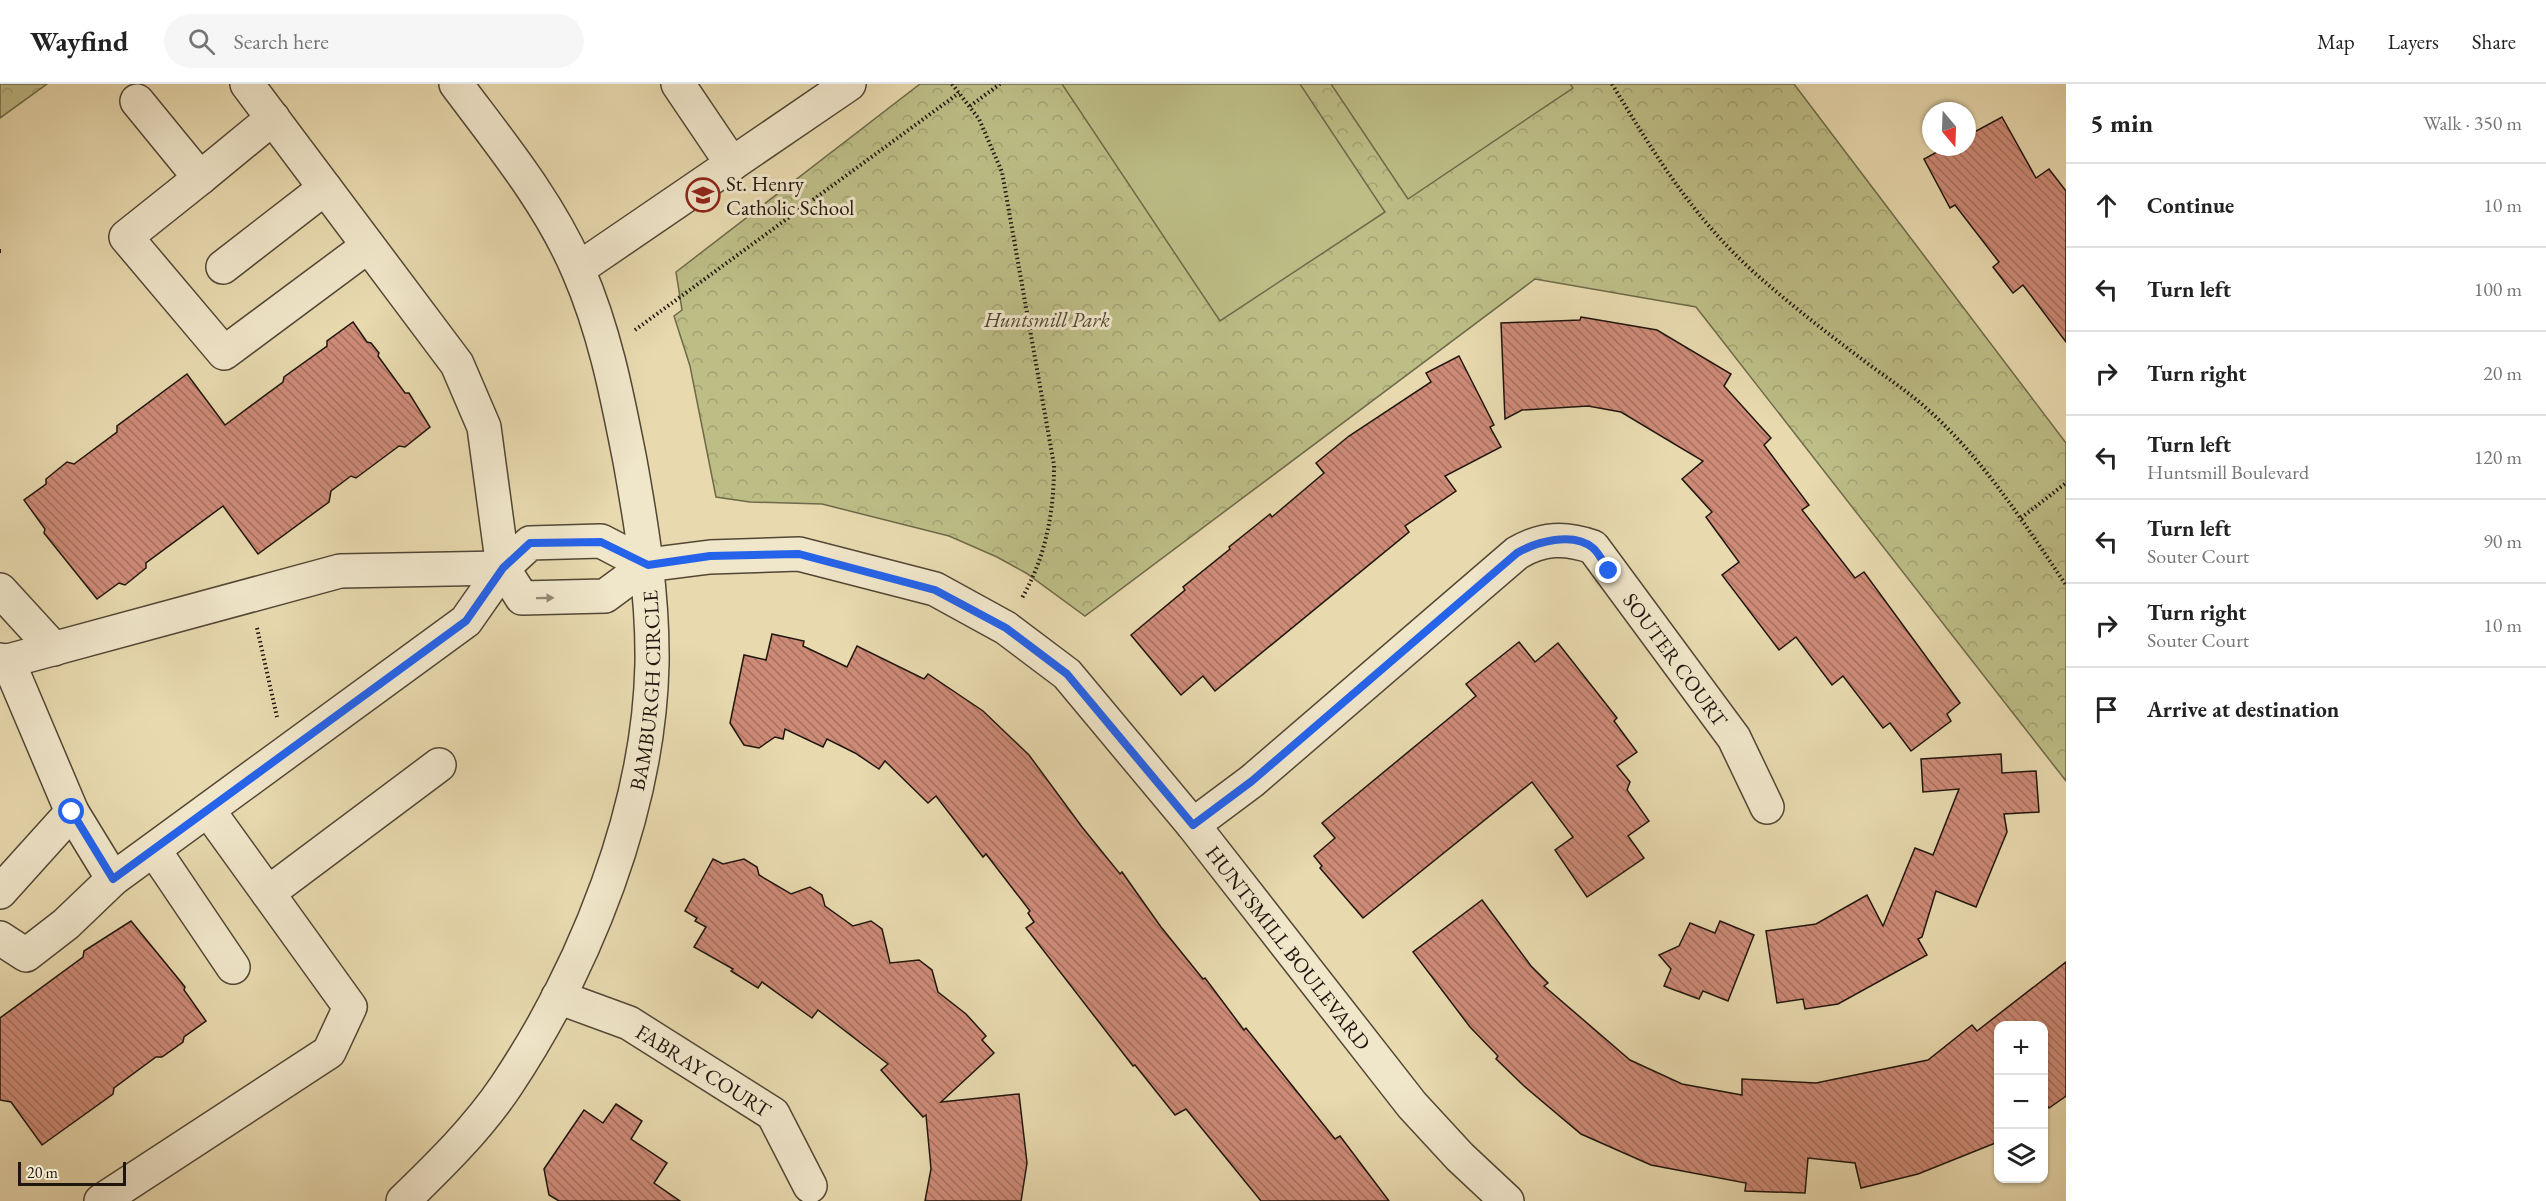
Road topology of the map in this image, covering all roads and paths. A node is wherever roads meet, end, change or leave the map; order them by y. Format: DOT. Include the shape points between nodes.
graph roads {
  1 [pos="248,84"];
  2 [pos="456,84"];
  3 [pos="678,84"];
  4 [pos="849,84"];
  5 [pos="952,84"];
  6 [pos="1000,84"];
  7 [pos="1612,84"];
  8 [pos="959,93"];
  9 [pos="136,101"];
  10 [pos="970,106"];
  11 [pos="273,118"];
  12 [pos="732,164"];
  13 [pos="200,178"];
  14 [pos="325,188"];
  15 [pos="369,246"];
  16 [pos="223,267"];
  17 [pos="578,269"];
  18 [pos="661,310"];
  19 [pos="2066,483"];
  20 [pos="2021,518"];
  21 [pos="648,565"];
  22 [pos="503,568"];
  23 [pos="2066,585"];
  24 [pos="0,590"];
  25 [pos="250,595"];
  26 [pos="1006,628"];
  27 [pos="54,649"];
  28 [pos="3,664"];
  29 [pos="285,753"];
  30 [pos="439,765"];
  31 [pos="1767,807"];
  32 [pos="208,810"];
  33 [pos="72,812"];
  34 [pos="1193,825"];
  35 [pos="154,849"];
  36 [pos="113,879"];
  37 [pos="0,892"];
  38 [pos="268,893"];
  39 [pos="0,938"];
  40 [pos="233,967"];
  41 [pos="558,997"];
  42 [pos="810,1186"];
  43 [pos="101,1201"];
  44 [pos="403,1201"];
  45 [pos="1508,1201"];
  1 -- 11 [label="street"];
  2 -- 17 [label="street, BAMBURGH CIRCLE" via="534,191"];
  3 -- 12 [label="street"];
  4 -- 12 [label="street"];
  5 -- 8 [label="path"];
  6 -- 10 [label="path"];
  7 -- 20 [label="path" via="1664,169 1699,216 1755,273 1925,407 1977,462"];
  8 -- 10 [label="path"];
  8 -- 18 [label="path"];
  9 -- 13 [label="street"];
  10 -- 26 [label="path" via="992,144 1002,172 1054,465 1046,543"];
  11 -- 13 [label="street"];
  11 -- 14 [label="street"];
  12 -- 17 [label="street"];
  13 -- 15 [label="street" via="126,237 224,353"];
  14 -- 15 [label="street"];
  14 -- 16 [label="street"];
  15 -- 22 [label="street" via="457,364 484,427"];
  17 -- 21 [label="street, BAMBURGH CIRCLE" via="612,368"];
  19 -- 20 [label="path"];
  20 -- 23 [label="path"];
  21 -- 22 [label="street" via="601,542 530,543"];
  22 -- 21 [label="street, one-way" via="522,598 589,597 604,596"];
  21 -- 26 [label="street, HUNTSMILL BOULEVARD" via="710,556 799,554 935,590"];
  21 -- 41 [label="street, BAMBURGH CIRCLE" via="650,708 638,784 589,932"];
  22 -- 25 [label="street" via="340,571"];
  22 -- 29 [label="street" via="466,621"];
  24 -- 27 [label="street"];
  25 -- 27 [label="street"];
  25 -- 29 [label="path"];
  26 -- 34 [label="street, HUNTSMILL BOULEVARD" via="1067,674"];
  27 -- 28 [label="street"];
  28 -- 33 [label="street"];
  29 -- 32 [label="street"];
  30 -- 38 [label="street"];
  31 -- 34 [label="street, SOUTER COURT" via="1734,738 1593,547 1549,540 1517,553 1252,781"];
  32 -- 35 [label="street"];
  32 -- 38 [label="street"];
  33 -- 36 [label="street"];
  33 -- 37 [label="street"];
  34 -- 45 [label="street, HUNTSMILL BOULEVARD" via="1412,1105"];
  35 -- 36 [label="street"];
  35 -- 40 [label="street"];
  36 -- 39 [label="street" via="26,955"];
  38 -- 43 [label="street" via="350,1007 329,1052"];
  41 -- 42 [label="street, FABRAY COURT" via="629,1023 773,1114"];
  41 -- 44 [label="street, BAMBURGH CIRCLE" via="505,1087 453,1153"];
}
